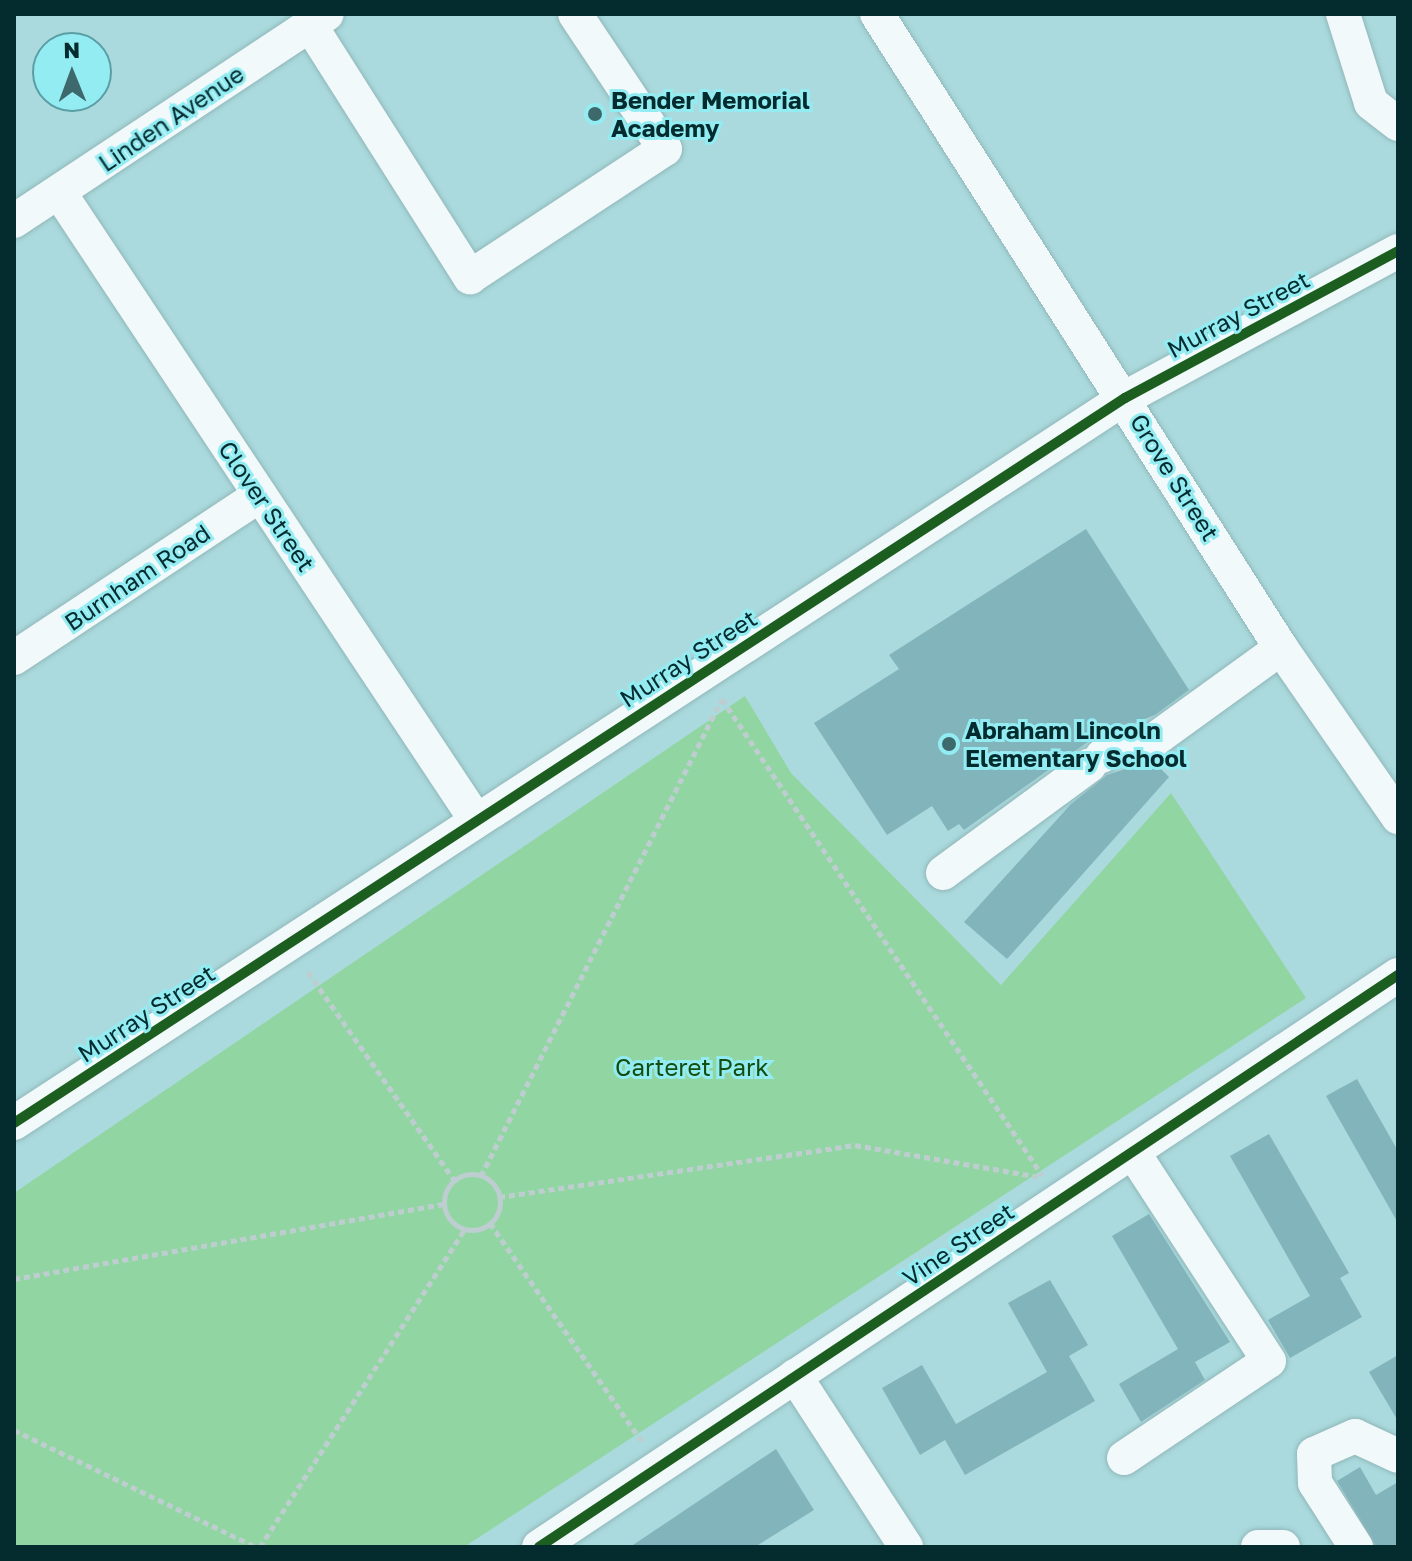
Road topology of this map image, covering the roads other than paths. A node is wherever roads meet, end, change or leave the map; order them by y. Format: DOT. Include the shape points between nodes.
graph roads {
  1 [pos="575,14"];
  2 [pos="877,14"];
  3 [pos="1343,14"];
  4 [pos="319,20"];
  5 [pos="1398,124"];
  6 [pos="59,192"];
  7 [pos="14,221"];
  8 [pos="1398,251"];
  9 [pos="1125,398"];
  10 [pos="260,495"];
  11 [pos="1281,648"];
  12 [pos="14,658"];
  13 [pos="1398,817"];
  14 [pos="476,820"];
  15 [pos="943,873"];
  16 [pos="1398,975"];
  17 [pos="14,1123"];
  18 [pos="1133,1152"];
  19 [pos="795,1376"];
  20 [pos="1398,1456"];
  21 [pos="1124,1458"];
  22 [pos="539,1547"];
  23 [pos="906,1547"];
  24 [pos="1258,1547"];
  25 [pos="1283,1547"];
  26 [pos="1356,1547"];
  1 -- 4 [label="street" via="665,149 470,277"];
  2 -- 9 [label="street, Grove Street"];
  3 -- 5 [label="street" via="1371,103"];
  4 -- 6 [label="street, Linden Avenue"];
  6 -- 7 [label="street, Linden Avenue"];
  6 -- 10 [label="street, Clover Street"];
  8 -- 9 [label="street, Murray Street"];
  9 -- 11 [label="street, Grove Street"];
  9 -- 14 [label="street, Murray Street"];
  10 -- 12 [label="street, Burnham Road"];
  10 -- 14 [label="street, Clover Street"];
  11 -- 13 [label="street, Grove Street"];
  11 -- 15 [label="street" via="1154,740 1127,742 1096,760"];
  14 -- 17 [label="street, Murray Street"];
  16 -- 18 [label="street, Vine Street"];
  18 -- 19 [label="street, Vine Street"];
  18 -- 21 [label="street" via="1269,1361"];
  19 -- 22 [label="street, Vine Street"];
  19 -- 23 [label="street"];
  20 -- 26 [label="street" via="1355,1436 1314,1454 1315,1483"];
  24 -- 25 [label="street"];
}
